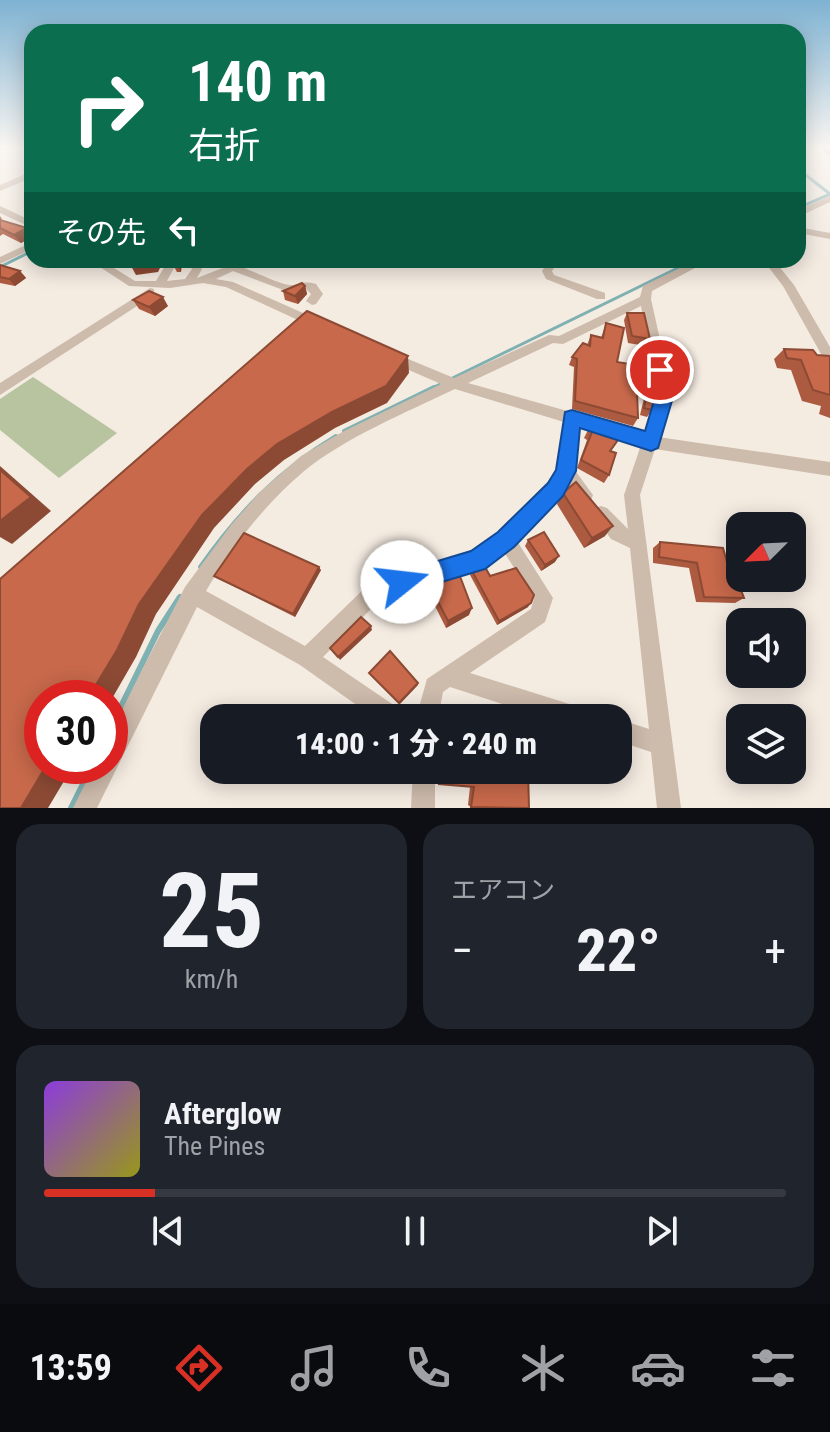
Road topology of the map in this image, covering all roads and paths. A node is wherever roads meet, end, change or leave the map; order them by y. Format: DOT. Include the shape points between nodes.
graph roads {
  1 [pos="830,199"];
  2 [pos="0,209"];
  3 [pos="806,210"];
  4 [pos="24,221"];
  5 [pos="806,232"];
  6 [pos="830,236"];
  7 [pos="24,249"];
  8 [pos="0,261"];
  9 [pos="107,268"];
  10 [pos="134,268"];
  11 [pos="168,268"];
  12 [pos="196,268"];
  13 [pos="213,268"];
  14 [pos="231,268"];
  15 [pos="236,268"];
  16 [pos="549,268"];
  17 [pos="689,268"];
  18 [pos="774,268"];
  19 [pos="120,276"];
  20 [pos="203,280"];
  21 [pos="189,281"];
  22 [pos="156,285"];
  23 [pos="291,289"];
  24 [pos="601,296"];
  25 [pos="645,299"];
  26 [pos="280,300"];
  27 [pos="312,301"];
  28 [pos="337,333"];
  29 [pos="380,352"];
  30 [pos="830,358"];
  31 [pos="452,383"];
  32 [pos="0,390"];
  33 [pos="572,418"];
  34 [pos="651,442"];
  35 [pos="830,469"];
  36 [pos="566,471"];
  37 [pos="506,540"];
  38 [pos="638,543"];
  39 [pos="192,594"];
  40 [pos="307,658"];
  41 [pos="446,676"];
  42 [pos="373,704"];
  43 [pos="430,704"];
  44 [pos="535,704"];
  45 [pos="128,722"];
  46 [pos="632,735"];
  47 [pos="660,744"];
  48 [pos="97,784"];
  49 [pos="424,784"];
  50 [pos="85,808"];
  51 [pos="423,808"];
  52 [pos="669,808"];
  1 -- 3 [label="street"];
  2 -- 4 [label="street"];
  5 -- 6 [label="street"];
  7 -- 8 [label="street"];
  9 -- 19 [label="street"];
  10 -- 19 [label="street"];
  11 -- 22 [label="street"];
  12 -- 21 [label="street"];
  13 -- 20 [label="street"];
  14 -- 20 [label="street"];
  15 -- 23 [label="street"];
  16 -- 24 [label="street" via="550,277"];
  17 -- 25 [label="street" via="647,289"];
  18 -- 30 [label="street"];
  19 -- 22 [label="street" via="133,284"];
  20 -- 21 [label="street"];
  20 -- 28 [label="street" via="229,284 302,326"];
  21 -- 22 [label="street"];
  22 -- 32 [label="street"];
  23 -- 26 [label="street"];
  23 -- 27 [label="street" via="312,286 317,294"];
  25 -- 31 [label="street" via="559,341 553,338"];
  25 -- 34 [label="street" via="665,394"];
  29 -- 31 [label="street"];
  31 -- 33 [label="street"];
  31 -- 39 [label="street" via="298,467 259,503"];
  33 -- 34 [label="street"];
  33 -- 36 [label="street"];
  34 -- 35 [label="street"];
  34 -- 38 [label="street" via="632,495"];
  36 -- 37 [label="street" via="556,489"];
  36 -- 38 [label="street" via="617,533"];
  37 -- 40 [label="street" via="477,561 377,590"];
  37 -- 41 [label="street" via="544,598 538,615"];
  38 -- 47 [label="street"];
  39 -- 40 [label="street"];
  39 -- 45 [label="street"];
  40 -- 42 [label="street"];
  41 -- 43 [label="street" via="434,686"];
  41 -- 44 [label="street"];
  46 -- 47 [label="street"];
  47 -- 52 [label="street"];
  48 -- 50 [label="street"];
  49 -- 51 [label="street"];
}
